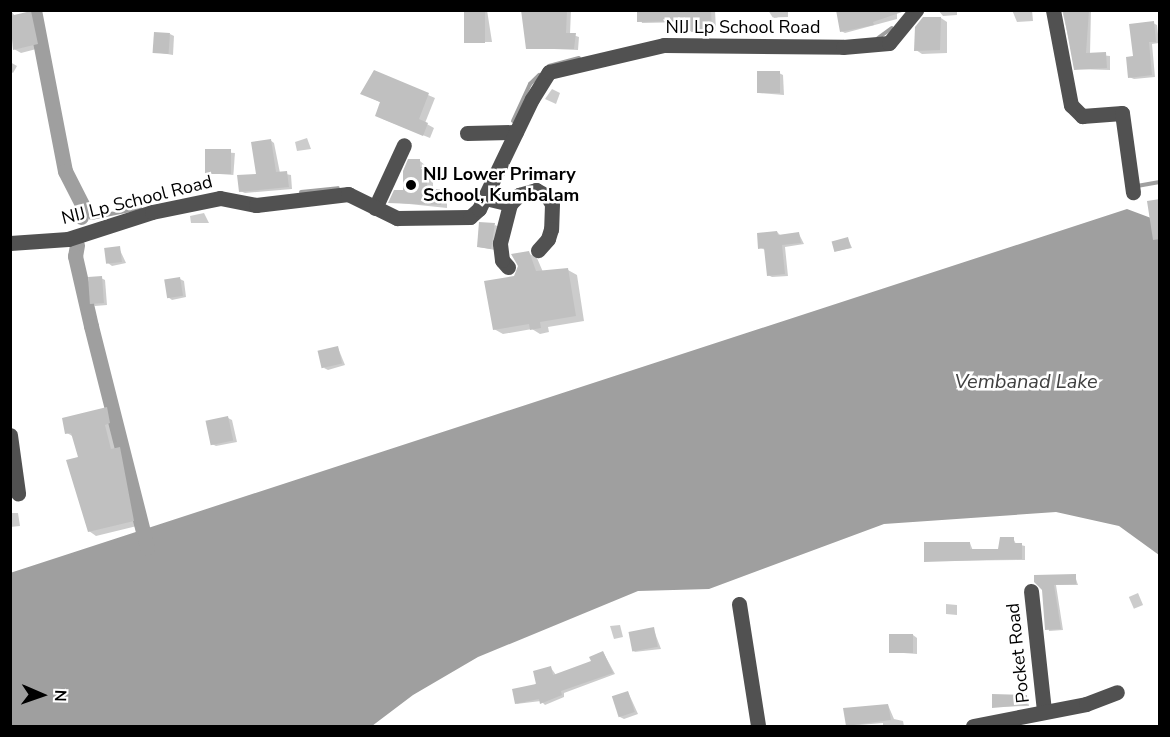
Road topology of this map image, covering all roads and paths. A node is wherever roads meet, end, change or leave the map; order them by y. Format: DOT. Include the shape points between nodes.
graph roads {
  1 [pos="916,10"];
  2 [pos="1053,10"];
  3 [pos="516,132"];
  4 [pos="467,133"];
  5 [pos="404,145"];
  6 [pos="1133,192"];
  7 [pos="485,198"];
  8 [pos="510,204"];
  9 [pos="375,208"];
  10 [pos="10,243"];
  11 [pos="538,250"];
  12 [pos="508,267"];
  13 [pos="10,435"];
  14 [pos="18,493"];
  15 [pos="1031,591"];
  16 [pos="739,604"];
  17 [pos="1117,692"];
  18 [pos="1044,711"];
  19 [pos="758,726"];
  20 [pos="973,726"];
  1 -- 3 [label="street, NIJ Lp School Road" via="889,43 832,47 664,45 549,72"];
  2 -- 6 [label="street" via="1071,105 1082,116 1122,113"];
  3 -- 4 [label="street"];
  3 -- 7 [label="street, NIJ Lp School Road"];
  5 -- 9 [label="street"];
  7 -- 8 [label="street"];
  7 -- 9 [label="street, NIJ Lp School Road" via="477,213 458,219 397,218"];
  8 -- 11 [label="street" via="519,195 536,190 548,196 552,204 551,229"];
  8 -- 12 [label="street" via="500,243 502,260"];
  9 -- 10 [label="street, NIJ Lp School Road" via="348,194 256,205 220,198 152,212 68,238"];
  13 -- 14 [label="street"];
  15 -- 18 [label="street, Pocket Road"];
  16 -- 19 [label="street"];
  17 -- 18 [label="street" via="1086,704"];
  18 -- 20 [label="street"];
}
